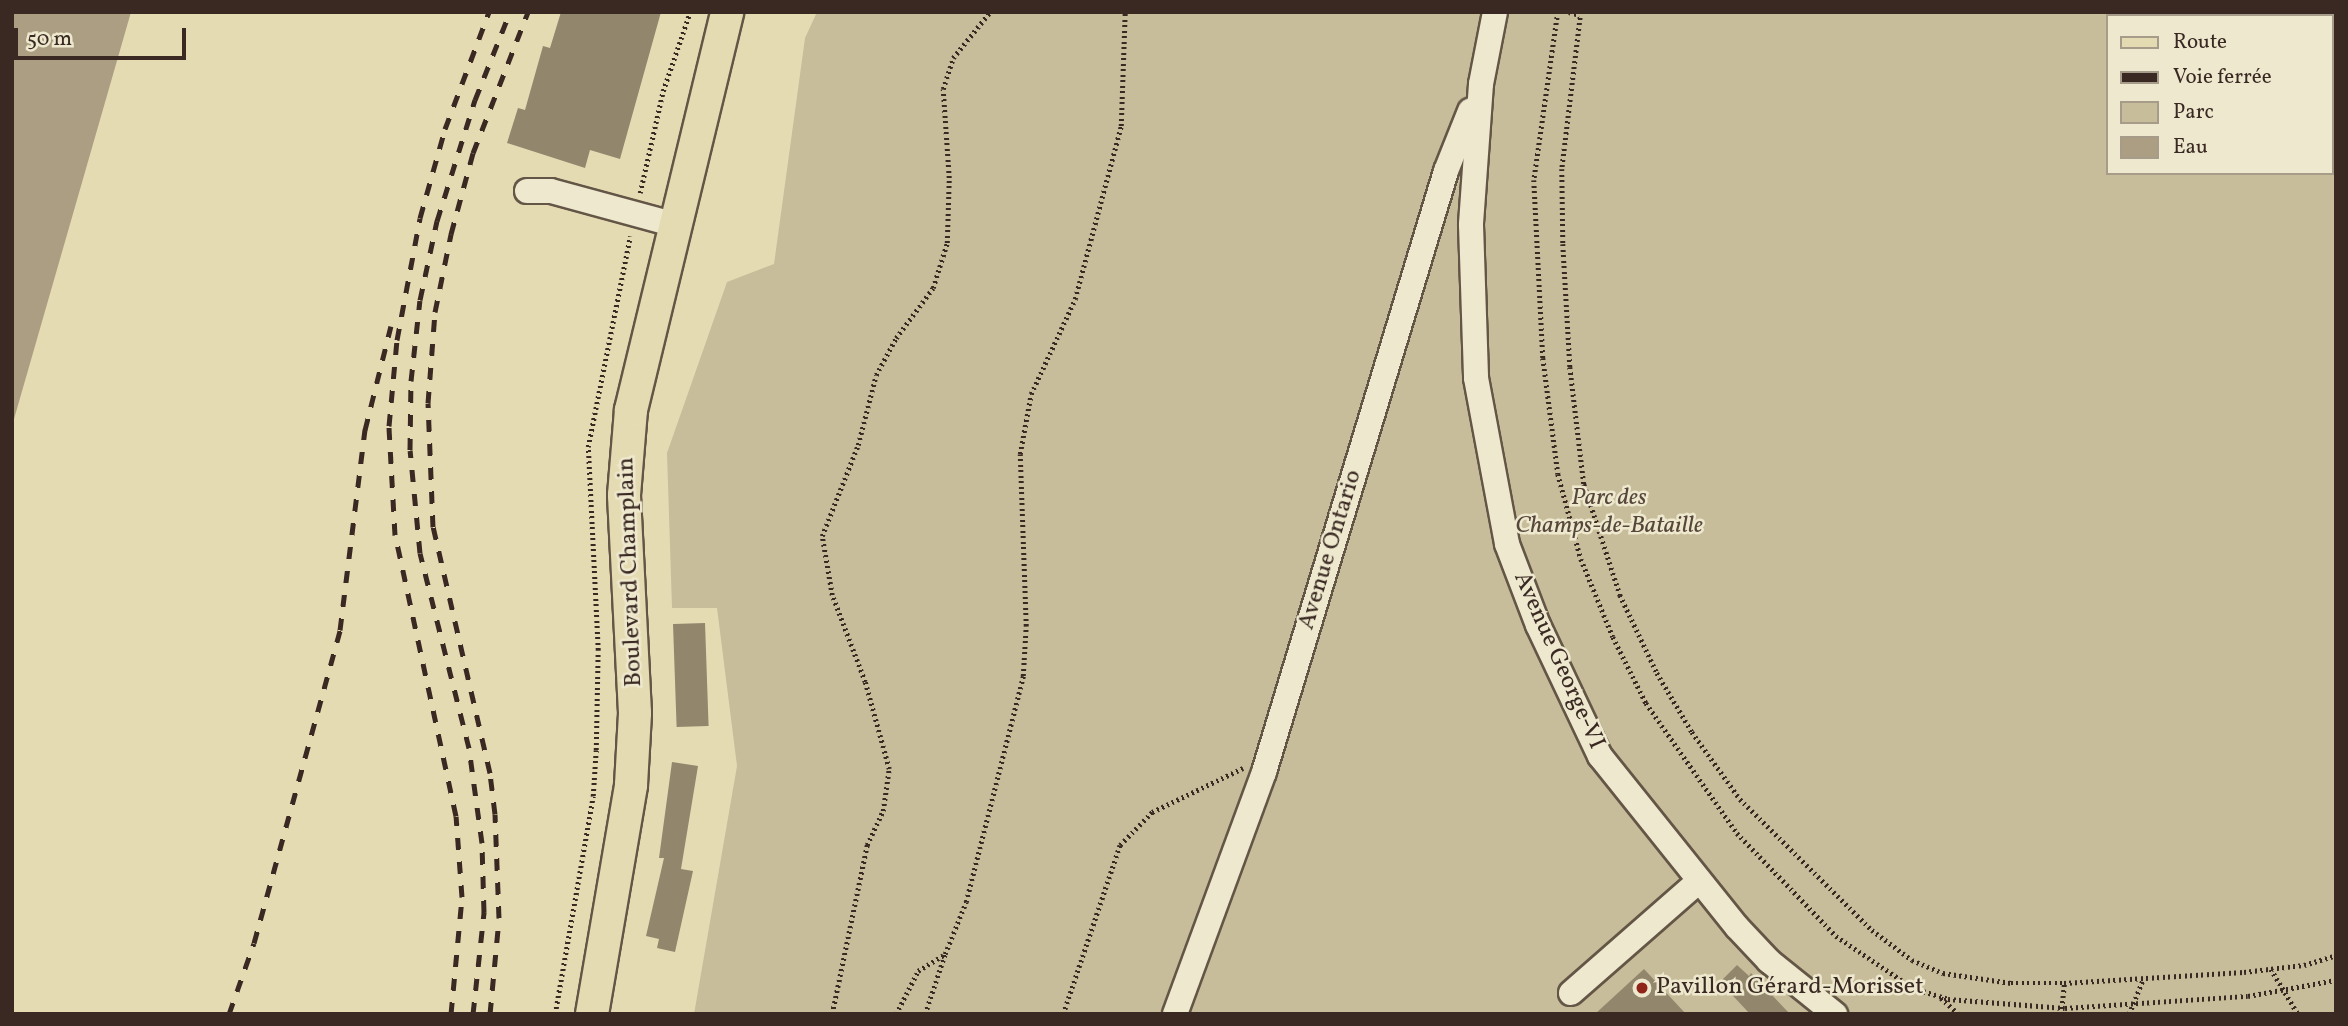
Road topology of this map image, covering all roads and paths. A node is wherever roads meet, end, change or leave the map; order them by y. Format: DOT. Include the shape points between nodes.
graph roads {
  1 [pos="727,12"];
  2 [pos="990,12"];
  3 [pos="1125,12"];
  4 [pos="1495,12"];
  5 [pos="1558,12"];
  6 [pos="1569,12"];
  7 [pos="1580,13"];
  8 [pos="1481,84"];
  9 [pos="527,191"];
  10 [pos="1430,221"];
  11 [pos="676,225"];
  12 [pos="1471,225"];
  13 [pos="1264,772"];
  14 [pos="1699,881"];
  15 [pos="945,954"];
  16 [pos="2336,956"];
  17 [pos="2272,969"];
  18 [pos="2143,978"];
  19 [pos="2336,980"];
  20 [pos="2064,983"];
  21 [pos="2284,991"];
  22 [pos="1571,993"];
  23 [pos="1938,996"];
  24 [pos="2133,1004"];
  25 [pos="2063,1011"];
  26 [pos="592,1014"];
  27 [pos="832,1014"];
  28 [pos="896,1014"];
  29 [pos="925,1014"];
  30 [pos="1063,1014"];
  31 [pos="1175,1014"];
  32 [pos="1835,1014"];
  33 [pos="1959,1014"];
  34 [pos="2129,1014"];
  35 [pos="2298,1014"];
  1 -- 11 [label="main road, Boulevard Champlain"];
  2 -- 27 [label="path" via="953,58 943,89 949,178 947,243 933,288 896,338 876,375 858,445 822,536 821,553 832,595 865,682 888,769 883,811 867,845"];
  3 -- 15 [label="path" via="1121,126 1075,299 1031,394 1020,454 1026,626 1023,676 966,902"];
  4 -- 8 [label="street, Avenue George-VI"];
  5 -- 23 [label="path" via="1534,180 1538,287 1558,474 1581,559 1646,703 1737,833 1836,936 1913,988"];
  6 -- 7 [label="path"];
  7 -- 20 [label="path" via="1562,169 1570,367 1584,485 1620,595 1657,673 1740,799 1872,930 1912,960 1943,973 2011,983"];
  8 -- 10 [label="street, Avenue Ontario"];
  8 -- 12 [label="street, Avenue George-VI"];
  9 -- 11 [label="street" via="551,191"];
  10 -- 12 [label="street"];
  10 -- 13 [label="street, Avenue Ontario"];
  11 -- 26 [label="main road, Boulevard Champlain" via="643,354 626,454 635,713 620,867"];
  12 -- 14 [label="street, Avenue George-VI" via="1476,378 1507,544 1538,625 1600,756"];
  13 -- 30 [label="path" via="1238,769 1135,825 1120,845"];
  13 -- 31 [label="street, Avenue Ontario"];
  14 -- 22 [label="street"];
  14 -- 32 [label="street, Avenue George-VI" via="1769,961"];
  15 -- 28 [label="path" via="918,971"];
  15 -- 29 [label="path"];
  16 -- 17 [label="path"];
  17 -- 18 [label="path"];
  17 -- 21 [label="path"];
  18 -- 20 [label="path"];
  18 -- 24 [label="path"];
  19 -- 21 [label="path"];
  20 -- 25 [label="path"];
  21 -- 24 [label="path"];
  21 -- 35 [label="path"];
  23 -- 25 [label="path"];
  23 -- 33 [label="path"];
  24 -- 25 [label="path"];
  24 -- 34 [label="path"];
}
